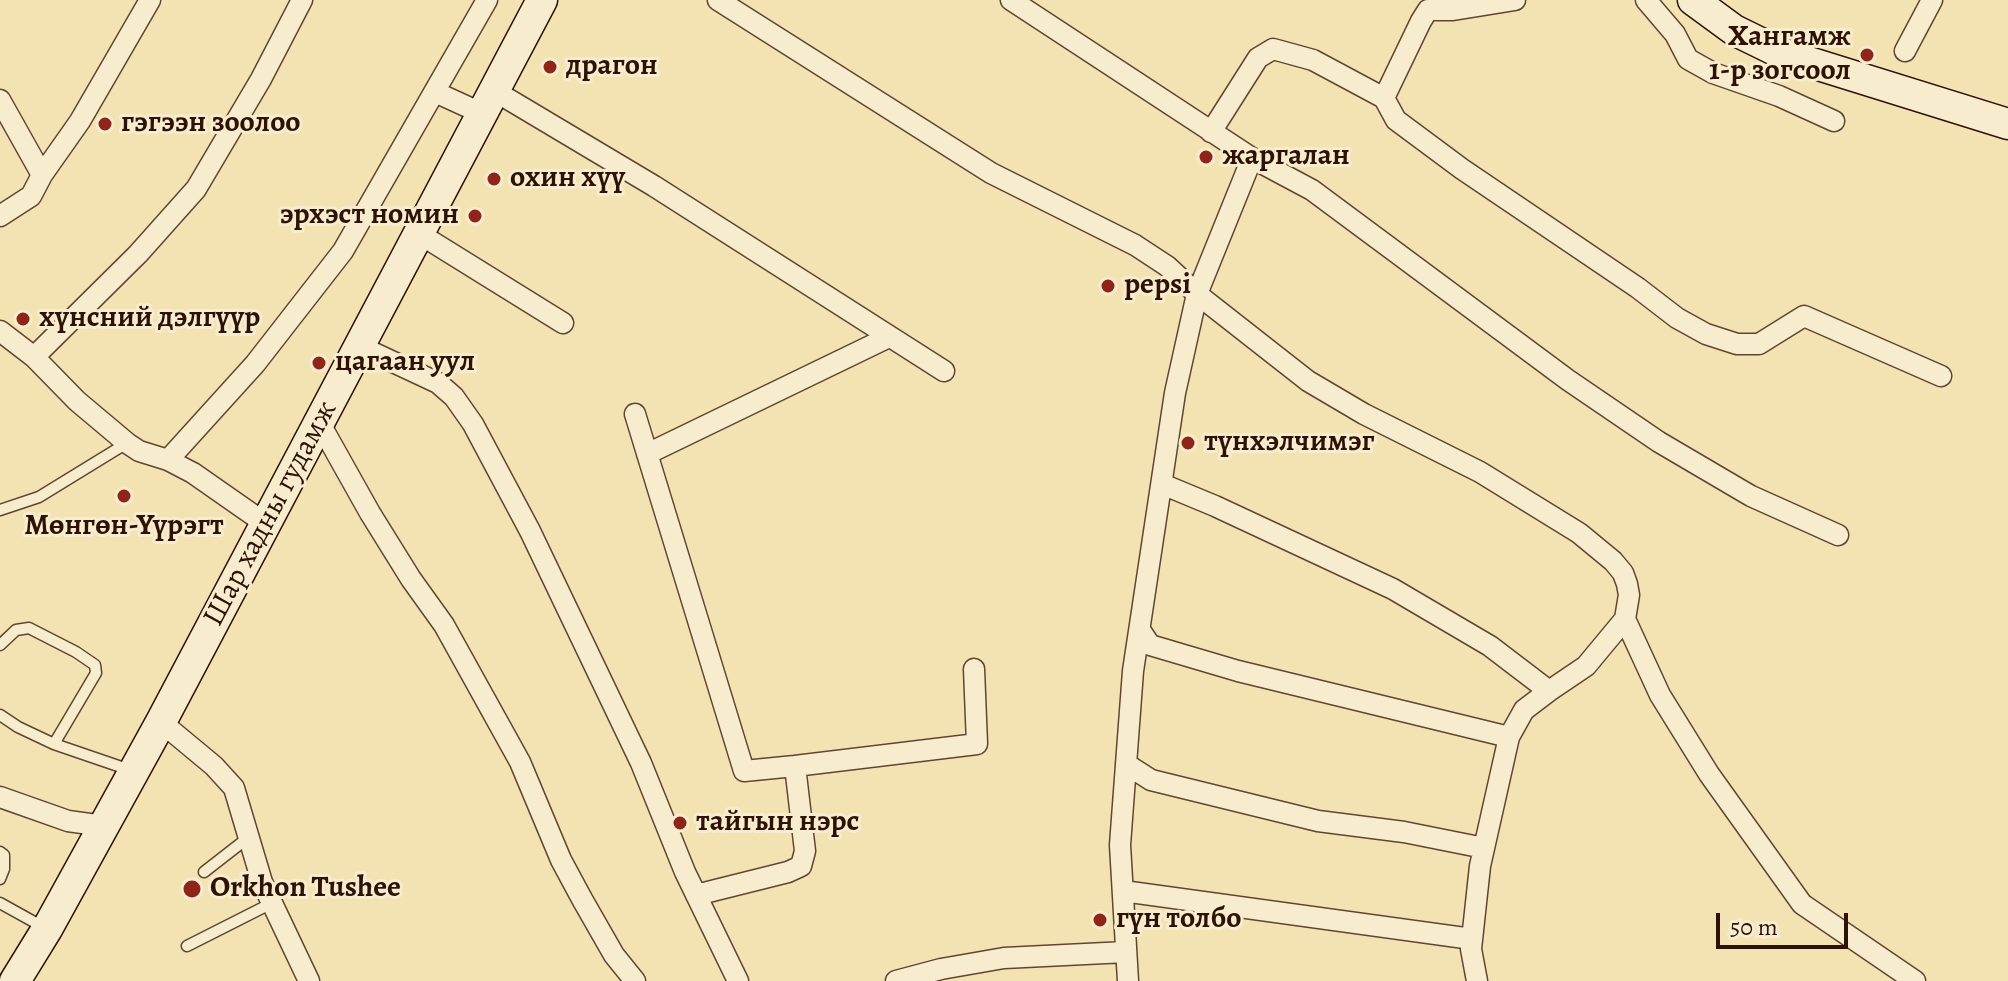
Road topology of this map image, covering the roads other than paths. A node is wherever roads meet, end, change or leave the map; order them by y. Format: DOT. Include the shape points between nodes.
graph roads {
  1 [pos="150,0"];
  2 [pos="302,0"];
  3 [pos="487,0"];
  4 [pos="542,0"];
  5 [pos="718,0"];
  6 [pos="1011,0"];
  7 [pos="1515,0"];
  8 [pos="1646,0"];
  9 [pos="1693,0"];
  10 [pos="1932,0"];
  11 [pos="1905,51"];
  12 [pos="435,92"];
  13 [pos="1384,98"];
  14 [pos="0,100"];
  15 [pos="487,101"];
  16 [pos="1834,121"];
  17 [pos="2008,124"];
  18 [pos="1211,132"];
  19 [pos="1252,158"];
  20 [pos="42,175"];
  21 [pos="0,216"];
  22 [pos="418,233"];
  23 [pos="1197,294"];
  24 [pos="563,323"];
  25 [pos="0,331"];
  26 [pos="889,337"];
  27 [pos="359,346"];
  28 [pos="34,357"];
  29 [pos="944,371"];
  30 [pos="1941,376"];
  31 [pos="635,414"];
  32 [pos="319,422"];
  33 [pos="127,443"];
  34 [pos="647,454"];
  35 [pos="168,460"];
  36 [pos="1162,484"];
  37 [pos="0,510"];
  38 [pos="266,524"];
  39 [pos="1838,535"];
  40 [pos="1625,619"];
  41 [pos="1140,630"];
  42 [pos="0,645"];
  43 [pos="974,669"];
  44 [pos="1549,691"];
  45 [pos="0,715"];
  46 [pos="161,722"];
  47 [pos="1509,737"];
  48 [pos="54,744"];
  49 [pos="1126,764"];
  50 [pos="795,766"];
  51 [pos="132,771"];
  52 [pos="0,797"];
  53 [pos="104,826"];
  54 [pos="249,837"];
  55 [pos="1484,848"];
  56 [pos="0,852"];
  57 [pos="204,872"];
  58 [pos="0,879"];
  59 [pos="1123,891"];
  60 [pos="696,895"];
  61 [pos="274,902"];
  62 [pos="0,903"];
  63 [pos="47,929"];
  64 [pos="1472,939"];
  65 [pos="187,946"];
  66 [pos="1126,952"];
  67 [pos="15,981"];
  68 [pos="309,981"];
  69 [pos="635,981"];
  70 [pos="738,981"];
  71 [pos="896,981"];
  72 [pos="1128,981"];
  73 [pos="1477,981"];
  74 [pos="1915,981"];
  1 -- 20 [label="street"];
  2 -- 28 [label="street" via="196,189"];
  3 -- 12 [label="street"];
  4 -- 15 [label="main road, Шар хадны гудамж"];
  5 -- 23 [label="street" via="991,173 1135,245"];
  6 -- 18 [label="street"];
  7 -- 13 [label="street" via="1428,10"];
  8 -- 16 [label="street" via="1688,59"];
  9 -- 17 [label="main road" via="1734,30 1783,54"];
  10 -- 11 [label="street"];
  12 -- 15 [label="street"];
  12 -- 35 [label="street" via="343,251 255,364"];
  13 -- 18 [label="street" via="1313,60 1273,49 1258,58"];
  13 -- 30 [label="street" via="1396,120 1462,169 1706,334 1737,344 1759,344 1804,316"];
  14 -- 20 [label="street"];
  15 -- 22 [label="main road, Шар хадны гудамж"];
  15 -- 26 [label="street" via="654,186"];
  18 -- 19 [label="street"];
  19 -- 23 [label="street"];
  19 -- 39 [label="street" via="1312,190 1659,442 1751,496"];
  20 -- 21 [label="street" via="31,196"];
  22 -- 24 [label="street"];
  22 -- 27 [label="main road, Шар хадны гудамж"];
  23 -- 36 [label="street"];
  23 -- 40 [label="street" via="1308,381 1469,466 1590,541 1623,573 1629,595"];
  25 -- 28 [label="street"];
  26 -- 29 [label="street"];
  26 -- 34 [label="street"];
  27 -- 32 [label="main road, Шар хадны гудамж"];
  27 -- 60 [label="street" via="438,383 473,424 641,763"];
  28 -- 33 [label="street"];
  31 -- 34 [label="street"];
  32 -- 38 [label="main road, Шар хадны гудамж"];
  32 -- 69 [label="street" via="444,625 520,762 561,860 614,955"];
  33 -- 35 [label="street"];
  33 -- 37 [label="lane" via="39,497"];
  34 -- 50 [label="street" via="744,771"];
  35 -- 38 [label="street"];
  36 -- 41 [label="street"];
  36 -- 44 [label="street" via="1393,589 1490,646"];
  38 -- 46 [label="main road, Шар хадны гудамж"];
  40 -- 44 [label="street" via="1586,666"];
  40 -- 74 [label="street" via="1685,738 1802,904"];
  41 -- 47 [label="street" via="1150,645 1238,671"];
  41 -- 49 [label="street"];
  42 -- 48 [label="lane" via="16,630 29,628 95,665 96,673"];
  43 -- 50 [label="street" via="977,744"];
  44 -- 47 [label="street" via="1524,710"];
  45 -- 48 [label="lane"];
  46 -- 51 [label="main road, Шар хадны гудамж"];
  46 -- 54 [label="street" via="228,780"];
  47 -- 55 [label="street"];
  48 -- 51 [label="lane"];
  49 -- 55 [label="street" via="1151,780 1318,821"];
  49 -- 59 [label="street" via="1120,845"];
  50 -- 60 [label="street" via="805,851 801,866"];
  51 -- 53 [label="main road, Шар хадны гудамж"];
  52 -- 53 [label="street" via="68,821"];
  53 -- 63 [label="main road, Шар хадны гудамж"];
  54 -- 57 [label="lane"];
  54 -- 61 [label="street"];
  55 -- 64 [label="street"];
  56 -- 58 [label="lane"];
  59 -- 64 [label="street"];
  59 -- 66 [label="street"];
  60 -- 70 [label="street"];
  61 -- 65 [label="lane"];
  61 -- 68 [label="street"];
  62 -- 63 [label="lane"];
  63 -- 67 [label="main road, Шар хадны гудамж"];
  64 -- 73 [label="street"];
  66 -- 71 [label="street" via="1004,958"];
  66 -- 72 [label="street"];
}
